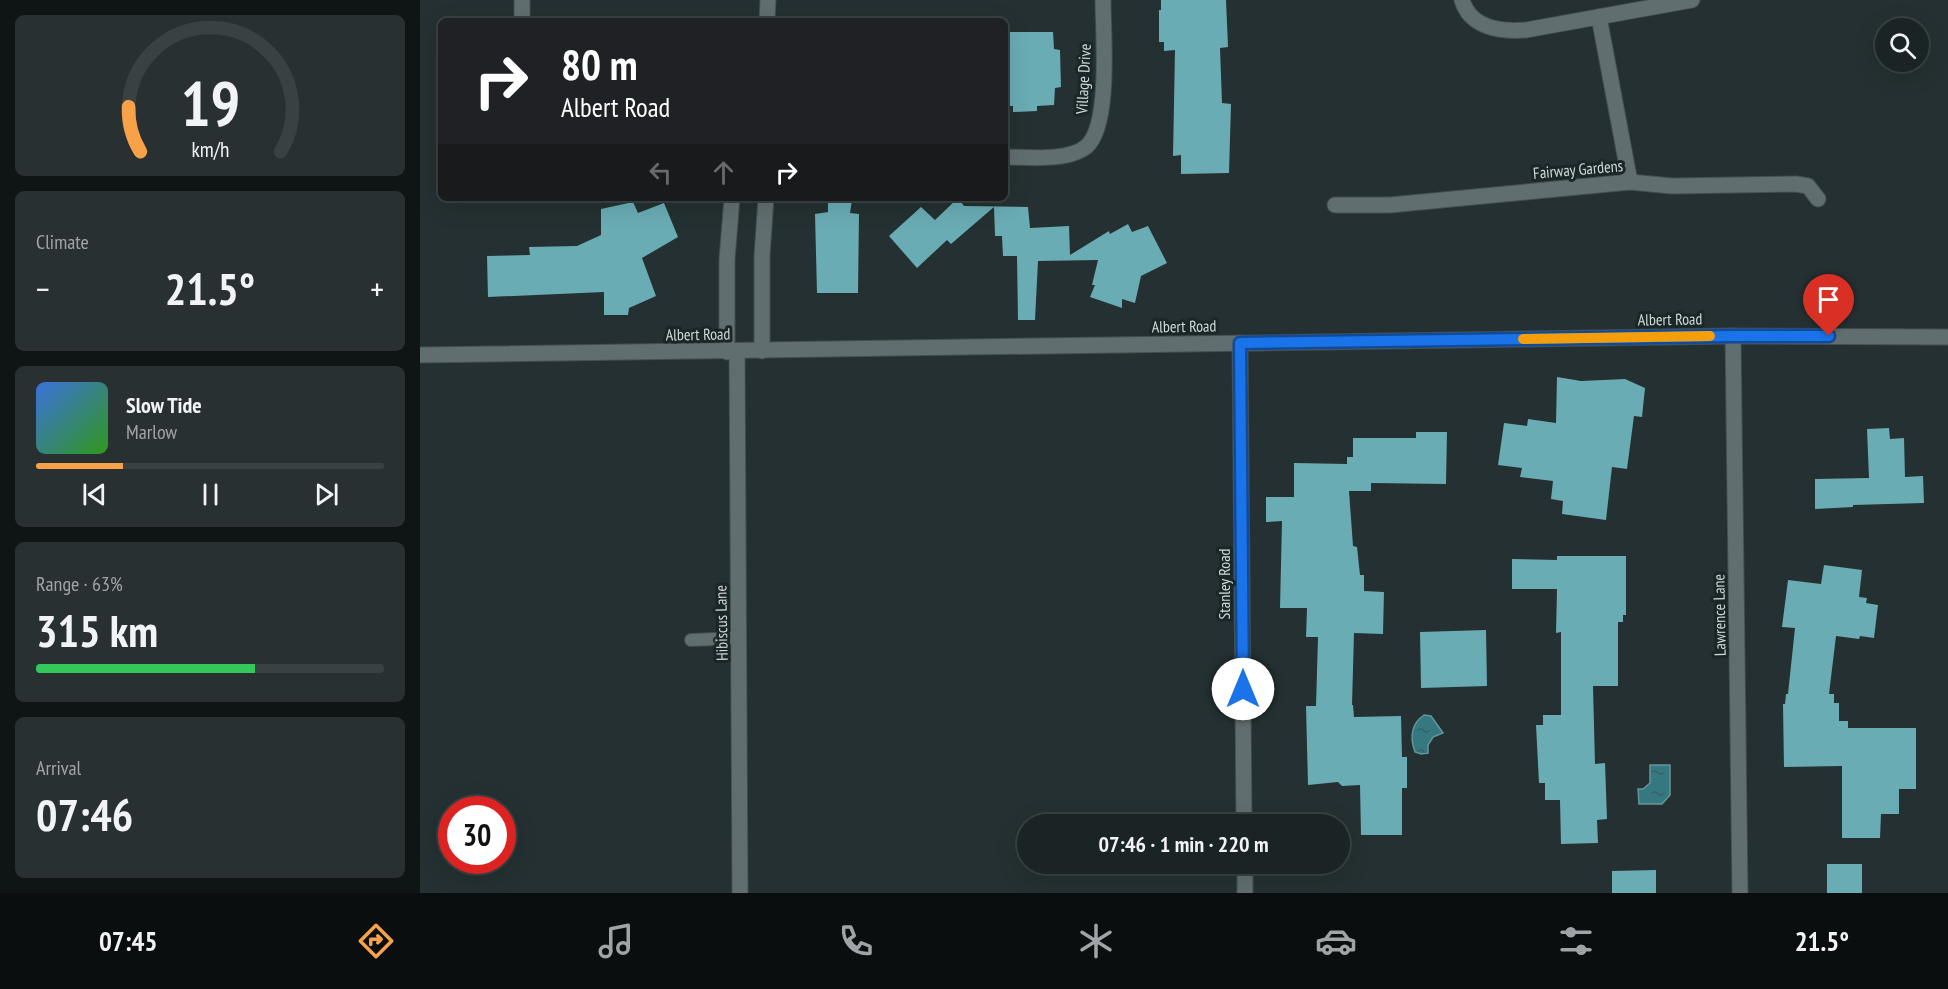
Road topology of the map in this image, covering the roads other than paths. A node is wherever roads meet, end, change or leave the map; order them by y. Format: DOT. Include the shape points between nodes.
graph roads {
  1 [pos="522,0"];
  2 [pos="768,0"];
  3 [pos="1103,0"];
  4 [pos="1462,0"];
  5 [pos="1692,0"];
  6 [pos="1599,17"];
  7 [pos="522,18"];
  8 [pos="767,18"];
  9 [pos="1008,157"];
  10 [pos="1630,182"];
  11 [pos="1818,199"];
  12 [pos="732,201"];
  13 [pos="766,201"];
  14 [pos="1335,206"];
  15 [pos="1733,336"];
  16 [pos="1948,337"];
  17 [pos="1240,343"];
  18 [pos="762,351"];
  19 [pos="732,352"];
  20 [pos="420,355"];
  21 [pos="740,638"];
  22 [pos="691,640"];
  23 [pos="1244,814"];
  24 [pos="1245,874"];
  25 [pos="740,893"];
  26 [pos="1245,893"];
  27 [pos="1740,893"];
  1 -- 7 [label="street"];
  2 -- 8 [label="street"];
  3 -- 9 [label="street, Village Drive" via="1102,100 1095,134 1087,146 1066,155"];
  4 -- 6 [label="street" via="1481,25 1510,32"];
  5 -- 6 [label="street"];
  6 -- 10 [label="street"];
  10 -- 11 [label="street, Fairway Gardens" via="1672,186 1796,184 1808,186"];
  10 -- 14 [label="street, Fairway Gardens" via="1390,205"];
  12 -- 19 [label="street, Hibiscus Lane" via="727,259"];
  13 -- 18 [label="street"];
  15 -- 16 [label="street, Albert Road"];
  15 -- 17 [label="street, Albert Road"];
  15 -- 27 [label="street, Lawrence Lane"];
  17 -- 18 [label="street, Albert Road"];
  17 -- 23 [label="street, Stanley Road"];
  18 -- 19 [label="street, Albert Road"];
  19 -- 20 [label="street, Albert Road"];
  19 -- 21 [label="street, Hibiscus Lane"];
  21 -- 22 [label="lane"];
  21 -- 25 [label="street, Hibiscus Lane"];
  24 -- 26 [label="street"];
}
